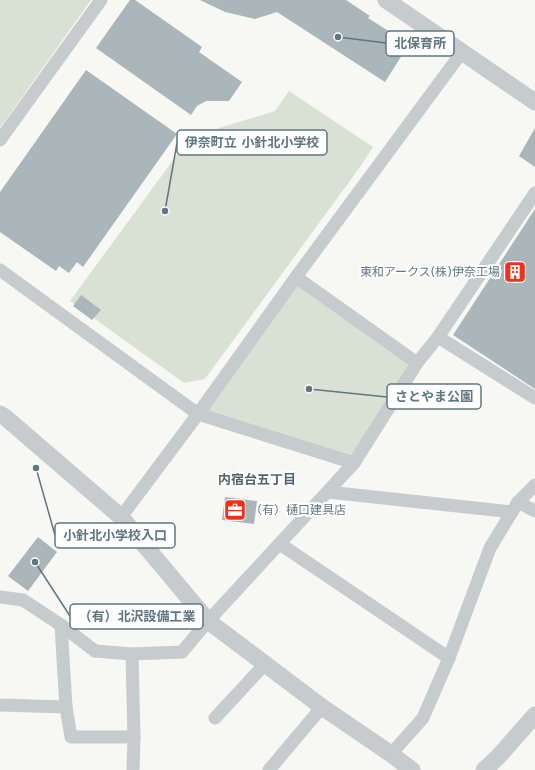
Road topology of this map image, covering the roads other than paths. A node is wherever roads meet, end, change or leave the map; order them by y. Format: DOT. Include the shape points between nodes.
graph roads {
  1 [pos="101,0"];
  2 [pos="386,0"];
  3 [pos="462,52"];
  4 [pos="535,102"];
  5 [pos="0,140"];
  6 [pos="535,194"];
  7 [pos="0,270"];
  8 [pos="296,277"];
  9 [pos="438,337"];
  10 [pos="418,363"];
  11 [pos="535,398"];
  12 [pos="198,414"];
  13 [pos="2,419"];
  14 [pos="354,463"];
  15 [pos="535,485"];
  16 [pos="328,492"];
  17 [pos="515,507"];
  18 [pos="535,511"];
  19 [pos="121,517"];
  20 [pos="280,544"];
  21 [pos="0,597"];
  22 [pos="208,621"];
  23 [pos="61,625"];
  24 [pos="132,654"];
  25 [pos="449,658"];
  26 [pos="265,664"];
  27 [pos="0,705"];
  28 [pos="66,707"];
  29 [pos="322,707"];
  30 [pos="535,715"];
  31 [pos="215,718"];
  32 [pos="134,737"];
  33 [pos="391,754"];
  34 [pos="133,770"];
  35 [pos="269,770"];
  36 [pos="412,770"];
  37 [pos="484,770"];
  1 -- 5 [label="street"];
  2 -- 3 [label="street"];
  3 -- 4 [label="street"];
  3 -- 8 [label="street"];
  6 -- 9 [label="street"];
  7 -- 12 [label="street"];
  8 -- 10 [label="street"];
  8 -- 12 [label="street"];
  9 -- 10 [label="street"];
  9 -- 11 [label="street"];
  10 -- 14 [label="street"];
  12 -- 14 [label="street"];
  12 -- 19 [label="street"];
  13 -- 19 [label="street"];
  14 -- 16 [label="street"];
  15 -- 17 [label="street"];
  16 -- 17 [label="street"];
  16 -- 20 [label="street"];
  17 -- 18 [label="street"];
  17 -- 25 [label="street" via="490,548"];
  19 -- 22 [label="street"];
  20 -- 22 [label="street"];
  20 -- 25 [label="street"];
  21 -- 23 [label="street" via="23,600"];
  22 -- 24 [label="street" via="182,652"];
  22 -- 26 [label="street"];
  23 -- 24 [label="street" via="95,651"];
  23 -- 28 [label="street"];
  24 -- 32 [label="street"];
  25 -- 33 [label="street" via="423,718"];
  26 -- 29 [label="street"];
  26 -- 31 [label="street"];
  27 -- 28 [label="street"];
  28 -- 32 [label="street" via="71,738"];
  29 -- 33 [label="street"];
  29 -- 35 [label="street"];
  30 -- 37 [label="street"];
  32 -- 34 [label="street"];
  33 -- 36 [label="street"];
}
